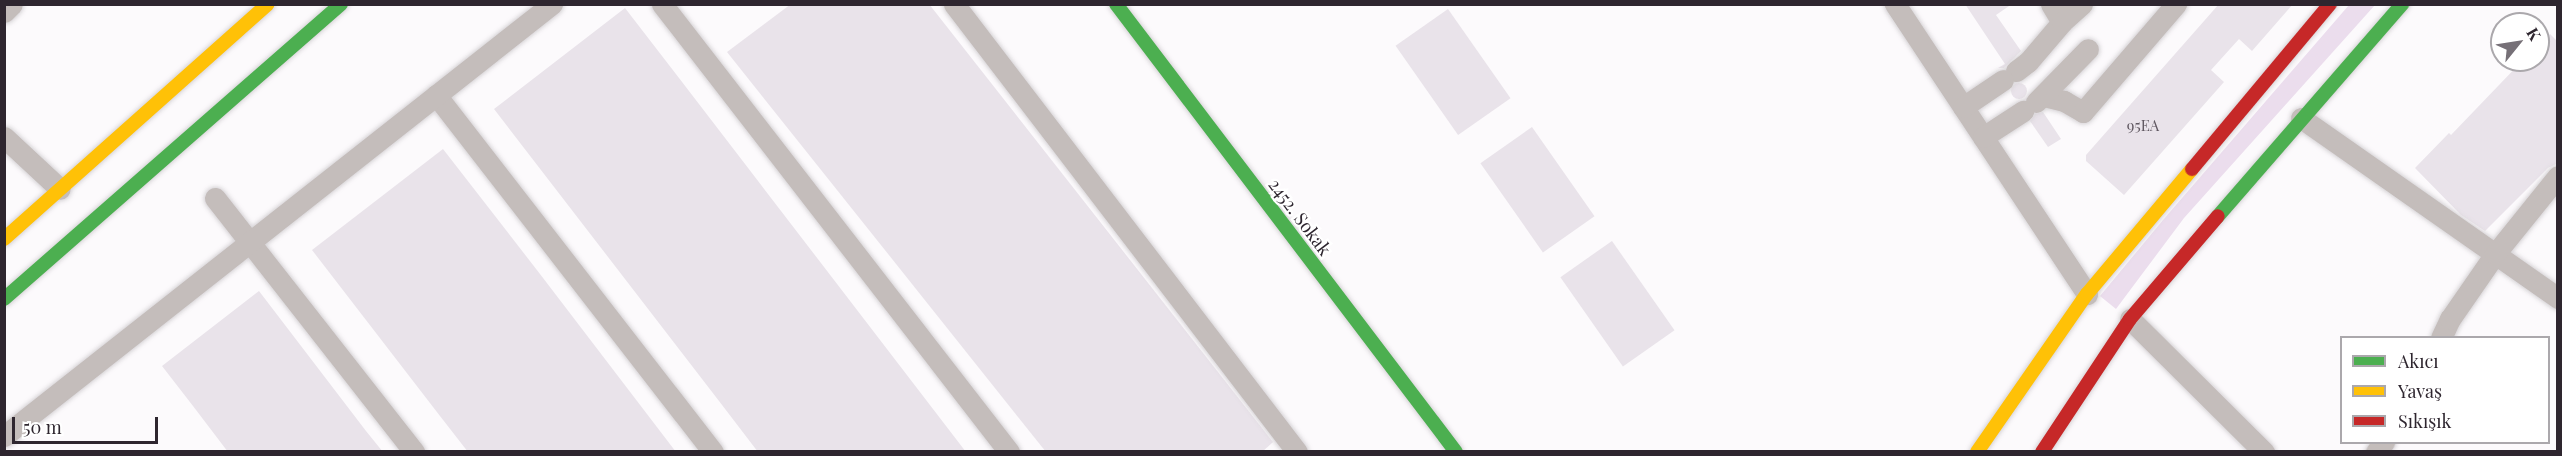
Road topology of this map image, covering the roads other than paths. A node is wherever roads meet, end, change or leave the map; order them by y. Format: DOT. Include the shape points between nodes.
graph roads {
  1 [pos="12,4"];
  2 [pos="242,4"];
  3 [pos="268,4"];
  4 [pos="341,4"];
  5 [pos="552,4"];
  6 [pos="662,4"];
  7 [pos="954,4"];
  8 [pos="1116,4"];
  9 [pos="1895,4"];
  10 [pos="2082,4"];
  11 [pos="2176,4"];
  12 [pos="2330,4"];
  13 [pos="2402,4"];
  14 [pos="4,12"];
  15 [pos="2057,13"];
  16 [pos="252,18"];
  17 [pos="2088,49"];
  18 [pos="436,95"];
  19 [pos="2034,103"];
  20 [pos="1963,107"];
  21 [pos="2301,118"];
  22 [pos="4,136"];
  23 [pos="1983,137"];
  24 [pos="2558,176"];
  25 [pos="60,189"];
  26 [pos="215,198"];
  27 [pos="4,239"];
  28 [pos="251,242"];
  29 [pos="2495,254"];
  30 [pos="2087,294"];
  31 [pos="4,298"];
  32 [pos="2558,298"];
  33 [pos="2130,319"];
  34 [pos="2442,336"];
  35 [pos="4,436"];
  36 [pos="2044,451"];
  37 [pos="414,452"];
  38 [pos="713,452"];
  39 [pos="1009,452"];
  40 [pos="1297,452"];
  41 [pos="1456,452"];
  42 [pos="1977,452"];
  43 [pos="2264,452"];
  1 -- 14 [label="street"];
  2 -- 16 [label="main road"];
  3 -- 16 [label="main road"];
  4 -- 31 [label="main road"];
  5 -- 18 [label="street"];
  6 -- 39 [label="street"];
  7 -- 40 [label="street"];
  8 -- 41 [label="main road, 2452. Sokak"];
  9 -- 20 [label="street"];
  10 -- 15 [label="street"];
  11 -- 19 [label="street" via="2083,112 2064,101"];
  12 -- 30 [label="main road"];
  13 -- 21 [label="main road"];
  15 -- 20 [label="street" via="2028,62"];
  16 -- 25 [label="main road"];
  17 -- 19 [label="street"];
  18 -- 28 [label="street"];
  18 -- 38 [label="street"];
  19 -- 23 [label="street"];
  20 -- 23 [label="street"];
  21 -- 29 [label="street"];
  21 -- 33 [label="main road"];
  22 -- 25 [label="street"];
  23 -- 30 [label="street"];
  24 -- 29 [label="street"];
  25 -- 27 [label="main road"];
  26 -- 28 [label="street"];
  28 -- 35 [label="street"];
  28 -- 37 [label="street"];
  29 -- 32 [label="street"];
  29 -- 34 [label="street"];
  30 -- 42 [label="main road"];
  33 -- 36 [label="main road"];
  33 -- 43 [label="street"];
}
